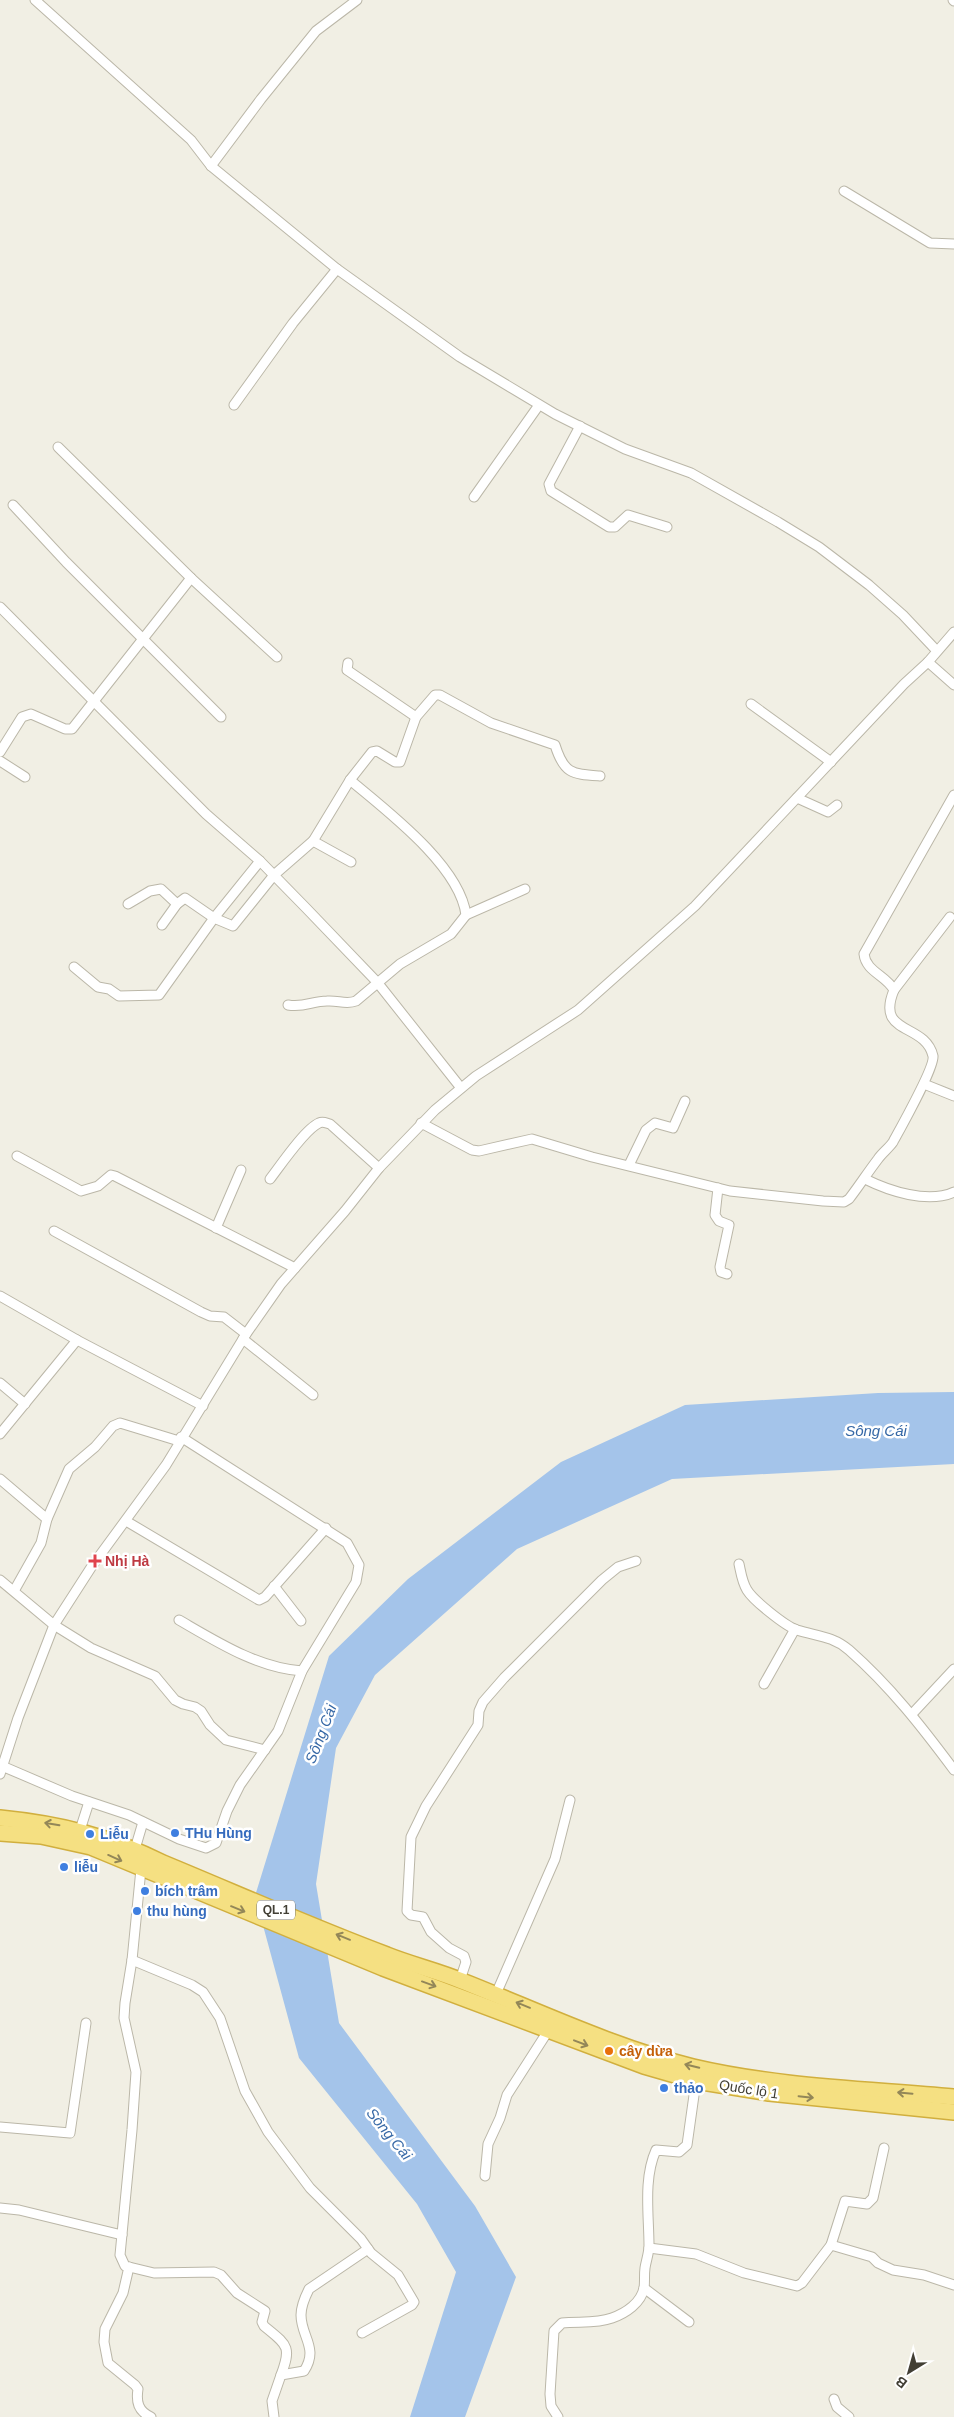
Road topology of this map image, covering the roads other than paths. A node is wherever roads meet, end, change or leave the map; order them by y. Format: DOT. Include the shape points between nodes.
graph roads {
  1 [pos="35,0"];
  2 [pos="357,0"];
  3 [pos="211,166"];
  4 [pos="844,191"];
  5 [pos="954,244"];
  6 [pos="337,269"];
  7 [pos="234,405"];
  8 [pos="539,405"];
  9 [pos="580,426"];
  10 [pos="58,447"];
  11 [pos="474,497"];
  12 [pos="13,504"];
  13 [pos="667,527"];
  14 [pos="191,578"];
  15 [pos="0,607"];
  16 [pos="954,632"];
  17 [pos="143,638"];
  18 [pos="936,650"];
  19 [pos="277,657"];
  20 [pos="928,662"];
  21 [pos="348,663"];
  22 [pos="954,685"];
  23 [pos="93,702"];
  24 [pos="751,704"];
  25 [pos="221,717"];
  26 [pos="416,717"];
  27 [pos="0,752"];
  28 [pos="0,761"];
  29 [pos="831,762"];
  30 [pos="600,776"];
  31 [pos="25,777"];
  32 [pos="350,780"];
  33 [pos="954,795"];
  34 [pos="797,798"];
  35 [pos="837,806"];
  36 [pos="313,840"];
  37 [pos="260,861"];
  38 [pos="351,862"];
  39 [pos="274,875"];
  40 [pos="525,889"];
  41 [pos="128,904"];
  42 [pos="177,904"];
  43 [pos="466,915"];
  44 [pos="950,917"];
  45 [pos="214,918"];
  46 [pos="162,925"];
  47 [pos="74,967"];
  48 [pos="377,982"];
  49 [pos="894,990"];
  50 [pos="288,1005"];
  51 [pos="924,1084"];
  52 [pos="461,1088"];
  53 [pos="954,1096"];
  54 [pos="685,1100"];
  55 [pos="422,1123"];
  56 [pos="17,1156"];
  57 [pos="629,1165"];
  58 [pos="379,1168"];
  59 [pos="241,1170"];
  60 [pos="270,1179"];
  61 [pos="865,1179"];
  62 [pos="718,1188"];
  63 [pos="954,1192"];
  64 [pos="216,1228"];
  65 [pos="54,1231"];
  66 [pos="294,1268"];
  67 [pos="727,1274"];
  68 [pos="0,1296"];
  69 [pos="245,1337"];
  70 [pos="77,1340"];
  71 [pos="0,1382"];
  72 [pos="313,1395"];
  73 [pos="25,1404"];
  74 [pos="203,1406"];
  75 [pos="0,1434"];
  76 [pos="180,1439"];
  77 [pos="0,1479"];
  78 [pos="47,1519"];
  79 [pos="126,1521"];
  80 [pos="326,1528"];
  81 [pos="636,1560"];
  82 [pos="739,1564"];
  83 [pos="0,1580"];
  84 [pos="274,1586"];
  85 [pos="14,1591"];
  86 [pos="179,1620"];
  87 [pos="301,1621"];
  88 [pos="54,1625"];
  89 [pos="795,1629"];
  90 [pos="954,1669"];
  91 [pos="302,1671"];
  92 [pos="764,1684"];
  93 [pos="912,1714"];
  94 [pos="266,1750"];
  95 [pos="1,1770"];
  96 [pos="954,1770"];
  97 [pos="570,1800"];
  98 [pos="90,1802"];
  99 [pos="0,1818"];
  100 [pos="143,1822"];
  101 [pos="80,1830"];
  102 [pos="0,1834"];
  103 [pos="135,1849"];
  104 [pos="141,1869"];
  105 [pos="162,1870"];
  106 [pos="132,1960"];
  107 [pos="386,1962"];
  108 [pos="460,1980"];
  109 [pos="496,1994"];
  110 [pos="86,2023"];
  111 [pos="548,2031"];
  112 [pos="696,2081"];
  113 [pos="954,2097"];
  114 [pos="954,2112"];
  115 [pos="0,2126"];
  116 [pos="884,2148"];
  117 [pos="484,2176"];
  118 [pos="0,2208"];
  119 [pos="122,2235"];
  120 [pos="832,2245"];
  121 [pos="649,2248"];
  122 [pos="368,2249"];
  123 [pos="129,2268"];
  124 [pos="954,2285"];
  125 [pos="644,2288"];
  126 [pos="689,2322"];
  127 [pos="362,2333"];
  128 [pos="281,2375"];
  129 [pos="834,2399"];
  130 [pos="151,2417"];
  131 [pos="274,2417"];
  132 [pos="558,2417"];
  133 [pos="849,2417"];
  1 -- 3 [label="street" via="185,134"];
  2 -- 3 [label="street" via="316,31"];
  3 -- 6 [label="street"];
  4 -- 5 [label="street" via="930,243"];
  6 -- 7 [label="street"];
  6 -- 8 [label="street" via="460,357"];
  8 -- 9 [label="street"];
  8 -- 11 [label="street"];
  9 -- 13 [label="street" via="549,484 552,491 609,527 615,527 628,515"];
  9 -- 18 [label="street" via="625,449 691,473 811,542 869,585"];
  10 -- 14 [label="street"];
  12 -- 17 [label="street"];
  14 -- 17 [label="street"];
  14 -- 19 [label="street"];
  15 -- 23 [label="street"];
  16 -- 18 [label="street"];
  17 -- 23 [label="street"];
  17 -- 25 [label="street"];
  18 -- 20 [label="street"];
  20 -- 22 [label="street"];
  20 -- 29 [label="street"];
  21 -- 26 [label="street" via="347,670"];
  23 -- 27 [label="street" via="69,730 26,714"];
  23 -- 37 [label="street" via="206,814"];
  24 -- 29 [label="street"];
  26 -- 30 [label="street" via="430,698 440,695 491,723 556,745 560,762 572,772"];
  26 -- 32 [label="street" via="400,762 374,751"];
  28 -- 31 [label="street"];
  29 -- 34 [label="street"];
  32 -- 36 [label="street"];
  32 -- 43 [label="street" via="408,828 443,868 456,884"];
  33 -- 49 [label="street" via="864,954 869,967"];
  34 -- 35 [label="street" via="828,812"];
  34 -- 52 [label="street" via="695,906 578,1010"];
  36 -- 38 [label="street"];
  36 -- 39 [label="street"];
  37 -- 39 [label="street"];
  37 -- 45 [label="street"];
  39 -- 45 [label="street" via="233,926"];
  39 -- 48 [label="street"];
  40 -- 43 [label="street"];
  41 -- 42 [label="street" via="150,891 161,890"];
  42 -- 45 [label="street" via="185,898"];
  42 -- 46 [label="street"];
  43 -- 48 [label="street" via="451,934 400,964"];
  44 -- 49 [label="street"];
  45 -- 47 [label="street" via="159,995 119,996 98,987"];
  48 -- 50 [label="street" via="351,1003 328,1000 301,1007"];
  48 -- 52 [label="street"];
  49 -- 51 [label="street" via="888,1009 891,1018 921,1038 933,1057"];
  51 -- 53 [label="street"];
  51 -- 61 [label="street" via="892,1143"];
  52 -- 55 [label="street"];
  54 -- 57 [label="street" via="674,1128 655,1123 646,1130"];
  55 -- 57 [label="street" via="472,1150 532,1139"];
  55 -- 58 [label="street"];
  56 -- 64 [label="street" via="81,1191 92,1189 115,1176"];
  57 -- 62 [label="street"];
  58 -- 60 [label="street" via="330,1124 323,1122 305,1135"];
  58 -- 66 [label="street"];
  59 -- 64 [label="street"];
  61 -- 62 [label="street" via="844,1202"];
  61 -- 63 [label="street" via="888,1189 917,1195 934,1197"];
  62 -- 67 [label="street" via="715,1215 728,1226 720,1268"];
  64 -- 66 [label="street"];
  65 -- 69 [label="street" via="201,1312 224,1317"];
  66 -- 69 [label="street"];
  68 -- 70 [label="street"];
  69 -- 72 [label="street"];
  69 -- 74 [label="street"];
  70 -- 73 [label="street"];
  70 -- 74 [label="street"];
  71 -- 73 [label="street"];
  73 -- 75 [label="street"];
  74 -- 76 [label="street"];
  76 -- 78 [label="street" via="120,1424 112,1426 95,1447 68,1469"];
  76 -- 79 [label="street"];
  76 -- 80 [label="street"];
  77 -- 78 [label="street"];
  78 -- 85 [label="street" via="41,1543"];
  79 -- 84 [label="street" via="259,1600"];
  79 -- 88 [label="street"];
  80 -- 84 [label="street"];
  80 -- 91 [label="street" via="347,1543 359,1565 358,1574"];
  81 -- 108 [label="street" via="618,1567 602,1580 483,1702 478,1724 426,1806 411,1837 407,1911 423,1917 431,1932 464,1956 466,1962"];
  82 -- 89 [label="street" via="751,1595"];
  83 -- 85 [label="street"];
  84 -- 87 [label="street"];
  85 -- 88 [label="street"];
  86 -- 91 [label="street" via="240,1654"];
  88 -- 94 [label="street" via="91,1648 155,1676 175,1700 196,1707 226,1740"];
  88 -- 95 [label="street"];
  89 -- 92 [label="street"];
  89 -- 93 [label="street" via="826,1636 847,1648"];
  90 -- 93 [label="street"];
  91 -- 94 [label="street" via="278,1731"];
  93 -- 96 [label="street"];
  94 -- 100 [label="street" via="240,1785 216,1844 202,1848"];
  95 -- 98 [label="street"];
  97 -- 109 [label="street" via="554,1859"];
  98 -- 100 [label="street"];
  98 -- 101 [label="street"];
  101 -- 99 [label="highway, QL.1, one-way"];
  100 -- 103 [label="street"];
  101 -- 103 [label="highway, QL.1"];
  102 -- 104 [label="highway, QL.1, one-way" via="41,1836 91,1847"];
  103 -- 105 [label="highway, QL.1"];
  104 -- 105 [label="highway, QL.1"];
  104 -- 106 [label="street"];
  105 -- 107 [label="highway, QL.1"];
  106 -- 119 [label="street" via="124,2018 136,2072"];
  106 -- 122 [label="street" via="203,1992 220,2018 245,2092 268,2132 310,2188"];
  107 -- 108 [label="highway, Quốc lộ 1 / QL.1"];
  107 -- 111 [label="highway, Quốc lộ 1 / QL.1, one-way"];
  108 -- 109 [label="highway, Quốc lộ 1 / QL.1"];
  113 -- 109 [label="highway, Quốc lộ 1 / QL.1, one-way" via="832,2087 694,2067 598,2036"];
  110 -- 115 [label="street" via="70,2133"];
  111 -- 112 [label="highway, Quốc lộ 1 / QL.1, one-way"];
  111 -- 117 [label="street" via="507,2095 488,2144"];
  112 -- 114 [label="highway, Quốc lộ 1 / QL.1, one-way" via="769,2093"];
  112 -- 121 [label="street" via="687,2145 679,2152 659,2149 654,2156 647,2212"];
  116 -- 120 [label="street" via="873,2198 867,2204 845,2201"];
  118 -- 119 [label="street"];
  119 -- 123 [label="street" via="120,2255"];
  120 -- 121 [label="street" via="797,2286 744,2273 696,2254"];
  120 -- 124 [label="street" via="872,2257 893,2270 924,2275"];
  121 -- 125 [label="street"];
  122 -- 127 [label="street" via="398,2275 414,2302"];
  122 -- 128 [label="street" via="309,2289 301,2316 310,2348 307,2367 304,2372"];
  123 -- 128 [label="street" via="154,2273 197,2270 221,2275 237,2293 265,2311 264,2326 288,2351"];
  123 -- 130 [label="street" via="123,2293 105,2329 104,2353 108,2363 138,2389 139,2408"];
  125 -- 126 [label="street"];
  125 -- 132 [label="street" via="633,2306 611,2318 557,2326 550,2394 551,2406"];
  128 -- 131 [label="street" via="272,2401"];
  129 -- 133 [label="street" via="836,2407"];
}
